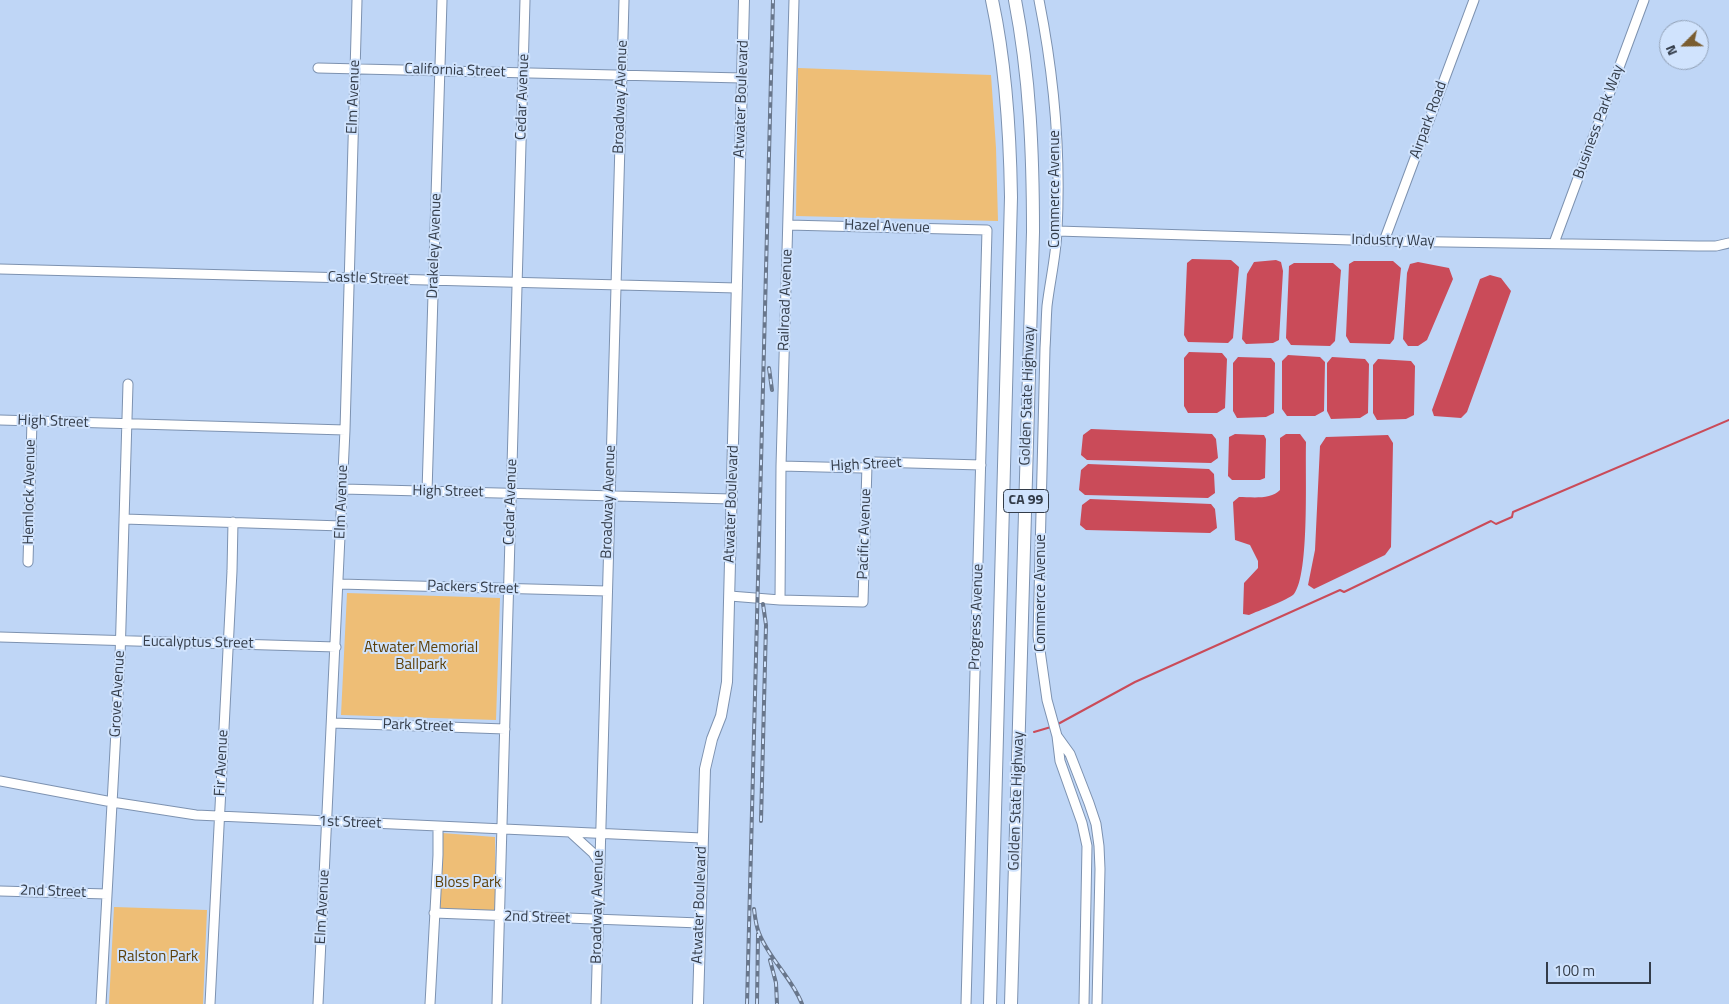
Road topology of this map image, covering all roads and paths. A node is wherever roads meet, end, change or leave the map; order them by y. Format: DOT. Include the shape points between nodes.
graph roads {
  1 [pos="357,0"];
  2 [pos="442,0"];
  3 [pos="525,0"];
  4 [pos="624,0"];
  5 [pos="744,0"];
  6 [pos="794,0"];
  7 [pos="992,0"];
  8 [pos="1015,0"];
  9 [pos="1039,0"];
  10 [pos="1474,0"];
  11 [pos="1644,0"];
  12 [pos="318,68"];
  13 [pos="355,69"];
  14 [pos="440,71"];
  15 [pos="524,73"];
  16 [pos="622,76"];
  17 [pos="742,78"];
  18 [pos="788,224"];
  19 [pos="987,230"];
  20 [pos="1057,231"];
  21 [pos="1384,241"];
  22 [pos="1729,242"];
  23 [pos="1554,243"];
  24 [pos="0,269"];
  25 [pos="349,278"];
  26 [pos="434,281"];
  27 [pos="517,283"];
  28 [pos="616,285"];
  29 [pos="737,288"];
  30 [pos="128,384"];
  31 [pos="0,420"];
  32 [pos="32,421"];
  33 [pos="127,424"];
  34 [pos="345,430"];
  35 [pos="867,465"];
  36 [pos="981,465"];
  37 [pos="781,466"];
  38 [pos="343,489"];
  39 [pos="427,492"];
  40 [pos="512,494"];
  41 [pos="610,497"];
  42 [pos="732,499"];
  43 [pos="124,519"];
  44 [pos="233,522"];
  45 [pos="342,526"];
  46 [pos="28,562"];
  47 [pos="339,584"];
  48 [pos="509,590"];
  49 [pos="607,591"];
  50 [pos="730,596"];
  51 [pos="780,600"];
  52 [pos="0,638"];
  53 [pos="120,641"];
  54 [pos="228,644"];
  55 [pos="336,646"];
  56 [pos="332,723"];
  57 [pos="504,729"];
  58 [pos="1057,736"];
  59 [pos="0,781"];
  60 [pos="112,802"];
  61 [pos="219,817"];
  62 [pos="328,822"];
  63 [pos="438,827"];
  64 [pos="502,829"];
  65 [pos="570,832"];
  66 [pos="600,834"];
  67 [pos="702,838"];
  68 [pos="599,862"];
  69 [pos="0,891"];
  70 [pos="107,894"];
  71 [pos="434,913"];
  72 [pos="500,917"];
  73 [pos="598,920"];
  74 [pos="700,923"];
  75 [pos="101,1004"];
  76 [pos="210,1004"];
  77 [pos="318,1004"];
  78 [pos="430,1004"];
  79 [pos="497,1004"];
  80 [pos="596,1004"];
  81 [pos="698,1004"];
  82 [pos="966,1004"];
  83 [pos="990,1004"];
  84 [pos="1011,1004"];
  85 [pos="1084,1004"];
  86 [pos="1097,1004"];
  1 -- 13 [label="street, Elm Avenue"];
  2 -- 14 [label="street, Drakeley Avenue"];
  3 -- 15 [label="street, Cedar Avenue"];
  4 -- 16 [label="street, Broadway Avenue"];
  5 -- 17 [label="main road, Atwater Boulevard"];
  6 -- 18 [label="street, Railroad Avenue"];
  7 -- 83 [label="highway, Golden State Highway / CA 99" via="1007,102 1011,197"];
  8 -- 84 [label="highway, Golden State Highway / CA 99" via="1029,101 1033,185"];
  9 -- 20 [label="street, Commerce Avenue" via="1054,97"];
  10 -- 21 [label="street, Airpark Road"];
  11 -- 23 [label="street, Business Park Way"];
  12 -- 13 [label="street, California Street"];
  13 -- 14 [label="street, California Street"];
  13 -- 25 [label="street, Elm Avenue"];
  14 -- 15 [label="street, California Street"];
  14 -- 26 [label="street, Drakeley Avenue"];
  15 -- 16 [label="street, California Street"];
  15 -- 27 [label="street, Cedar Avenue"];
  16 -- 17 [label="street, California Street"];
  16 -- 28 [label="street, Broadway Avenue"];
  17 -- 29 [label="main road, Atwater Boulevard"];
  18 -- 19 [label="street, Hazel Avenue"];
  18 -- 37 [label="street, Railroad Avenue"];
  19 -- 36 [label="street, Progress Avenue"];
  20 -- 21 [label="street, Industry Way"];
  20 -- 58 [label="street, Commerce Avenue" via="1045,348 1038,636"];
  21 -- 23 [label="street, Industry Way"];
  22 -- 23 [label="street, Industry Way" via="1716,246"];
  24 -- 25 [label="street, Castle Street"];
  25 -- 26 [label="street, Castle Street"];
  25 -- 34 [label="street, Elm Avenue"];
  26 -- 27 [label="street, Castle Street"];
  26 -- 39 [label="street, Drakeley Avenue"];
  27 -- 28 [label="street, Castle Street"];
  27 -- 40 [label="street, Cedar Avenue"];
  28 -- 29 [label="street, Castle Street"];
  28 -- 41 [label="street, Broadway Avenue"];
  29 -- 42 [label="main road, Atwater Boulevard"];
  30 -- 33 [label="street, Grove Avenue"];
  31 -- 32 [label="street, High Street"];
  32 -- 33 [label="street, High Street"];
  32 -- 46 [label="street, Hemlock Avenue"];
  33 -- 34 [label="street, High Street"];
  33 -- 43 [label="street, Grove Avenue"];
  34 -- 38 [label="street, Elm Avenue"];
  35 -- 36 [label="street, High Street" via="875,462"];
  35 -- 37 [label="street, High Street" via="862,468"];
  35 -- 51 [label="street, Pacific Avenue" via="863,602"];
  36 -- 82 [label="street, Progress Avenue"];
  37 -- 51 [label="street, Railroad Avenue"];
  38 -- 39 [label="street, High Street"];
  38 -- 45 [label="street, Elm Avenue"];
  39 -- 40 [label="street, High Street"];
  40 -- 41 [label="street, High Street"];
  40 -- 48 [label="street, Cedar Avenue"];
  41 -- 42 [label="street, High Street"];
  41 -- 49 [label="street, Broadway Avenue"];
  42 -- 50 [label="main road, Atwater Boulevard"];
  43 -- 44 [label="street"];
  43 -- 53 [label="street, Grove Avenue"];
  44 -- 45 [label="street"];
  44 -- 54 [label="street, Fir Avenue"];
  45 -- 47 [label="street, Elm Avenue"];
  47 -- 48 [label="street, Packers Street"];
  47 -- 55 [label="street, Elm Avenue"];
  48 -- 49 [label="street, Packers Street"];
  48 -- 57 [label="street, Cedar Avenue"];
  49 -- 66 [label="street, Broadway Avenue"];
  50 -- 51 [label="street"];
  50 -- 67 [label="main road, Atwater Boulevard" via="727,682 721,716 705,768"];
  52 -- 53 [label="street, Eucalyptus Street"];
  53 -- 54 [label="street, Eucalyptus Street"];
  53 -- 60 [label="street, Grove Avenue"];
  54 -- 55 [label="street, Eucalyptus Street"];
  54 -- 61 [label="street, Fir Avenue"];
  55 -- 56 [label="street, Elm Avenue"];
  56 -- 57 [label="street, Park Street"];
  56 -- 62 [label="street, Elm Avenue"];
  57 -- 64 [label="street, Cedar Avenue"];
  58 -- 85 [label="street, Commerce Avenue" via="1060,761 1087,846"];
  58 -- 86 [label="street, Commerce Avenue" via="1070,754 1096,824 1100,869"];
  59 -- 60 [label="street, 1st Street"];
  60 -- 61 [label="street, 1st Street"];
  60 -- 70 [label="street, Grove Avenue"];
  61 -- 62 [label="street, 1st Street"];
  61 -- 76 [label="street, Fir Avenue"];
  62 -- 63 [label="street, 1st Street"];
  62 -- 77 [label="street, Elm Avenue"];
  63 -- 64 [label="street, 1st Street"];
  63 -- 71 [label="street"];
  64 -- 65 [label="street, 1st Street"];
  64 -- 72 [label="street, Cedar Avenue"];
  65 -- 66 [label="street, 1st Street"];
  65 -- 68 [label="street"];
  66 -- 67 [label="street, 1st Street"];
  66 -- 68 [label="street, Broadway Avenue"];
  67 -- 74 [label="main road, Atwater Boulevard"];
  68 -- 73 [label="street, Broadway Avenue"];
  69 -- 70 [label="street, 2nd Street"];
  70 -- 75 [label="street, Grove Avenue"];
  71 -- 72 [label="street, 2nd Street"];
  71 -- 78 [label="street"];
  72 -- 73 [label="street, 2nd Street"];
  72 -- 79 [label="street, Cedar Avenue"];
  73 -- 74 [label="street, 2nd Street"];
  73 -- 80 [label="street, Broadway Avenue"];
  74 -- 81 [label="main road, Atwater Boulevard"];
}
